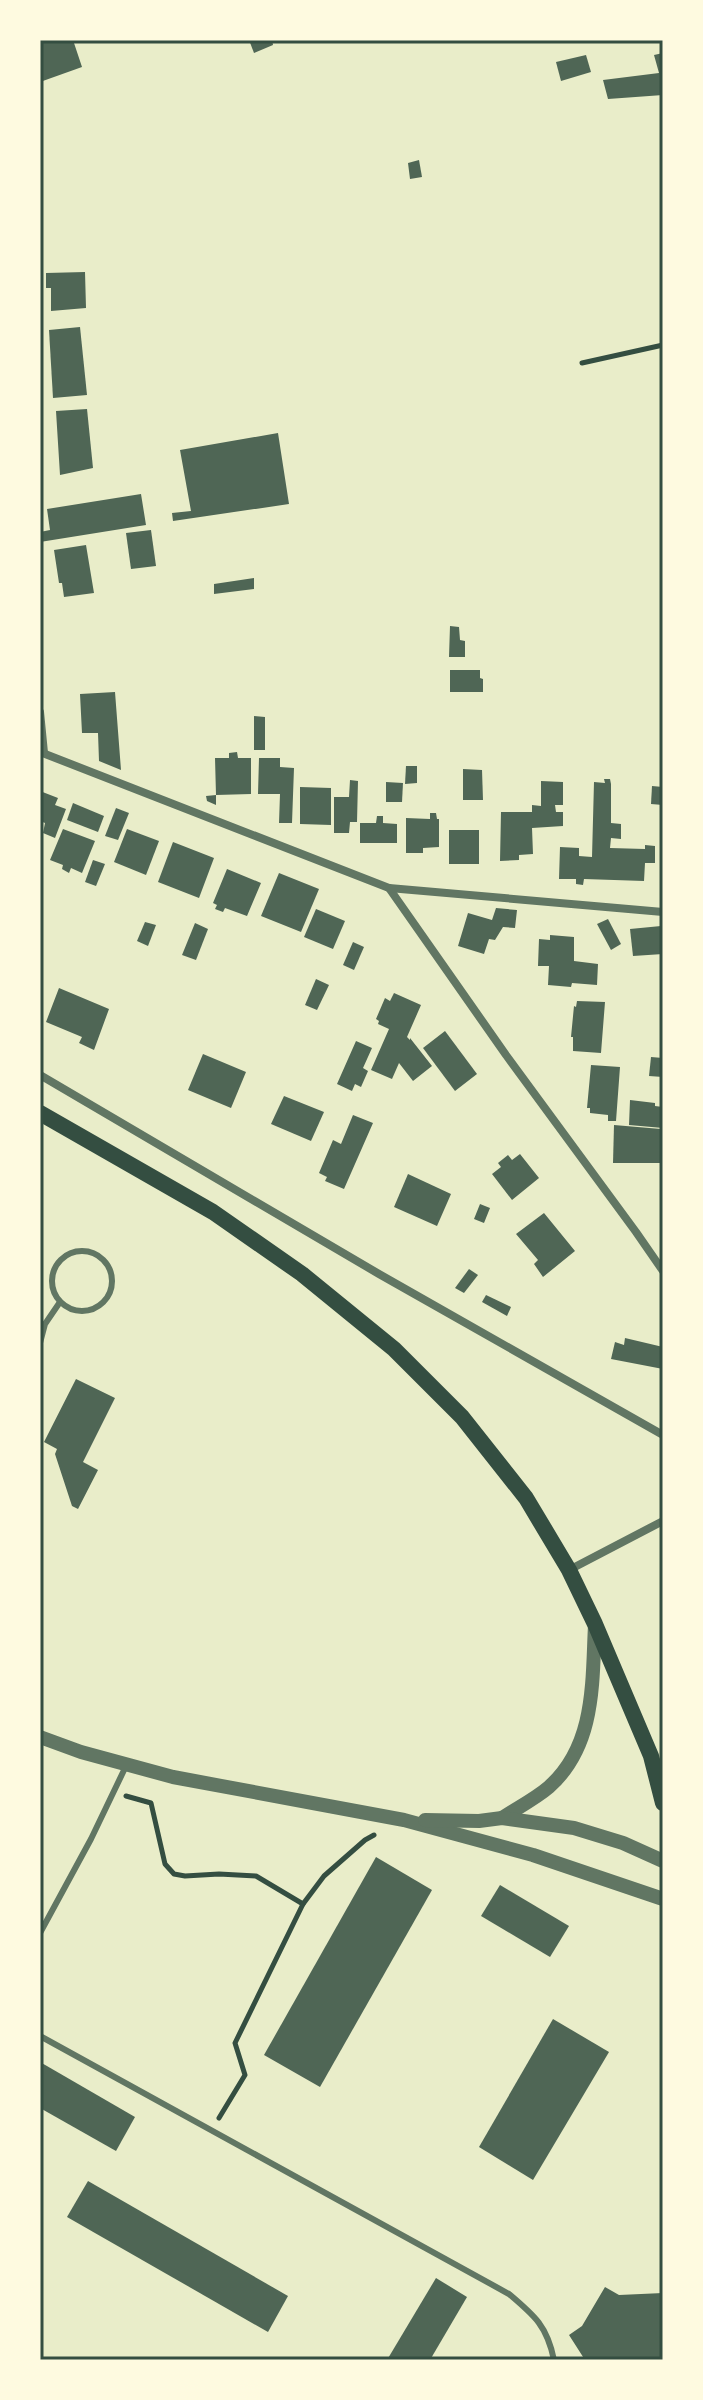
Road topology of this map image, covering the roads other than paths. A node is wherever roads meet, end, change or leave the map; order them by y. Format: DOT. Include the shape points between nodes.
graph roads {
  1 [pos="40,712"];
  2 [pos="42,753"];
  3 [pos="389,888"];
  4 [pos="663,912"];
  5 [pos="40,1075"];
  6 [pos="40,1113"];
  7 [pos="663,1271"];
  8 [pos="60,1302"];
  9 [pos="40,1343"];
  10 [pos="663,1435"];
  11 [pos="663,1521"];
  12 [pos="569,1570"];
  13 [pos="595,1624"];
  14 [pos="40,1737"];
  15 [pos="127,1765"];
  16 [pos="663,1803"];
  17 [pos="502,1818"];
  18 [pos="404,1820"];
  19 [pos="663,1861"];
  20 [pos="663,1899"];
  21 [pos="40,1933"];
  22 [pos="40,2036"];
  23 [pos="554,2360"];
  1 -- 2 [label="street"];
  2 -- 3 [label="street"];
  3 -- 4 [label="street"];
  3 -- 7 [label="street"];
  5 -- 10 [label="street"];
  6 -- 12 [label="main road" via="213,1212 302,1274 394,1349 462,1417 508,1474"];
  8 -- 8 [label="lane" via="52,1276 61,1259 79,1251 104,1262 112,1281 105,1300 78,1311"];
  8 -- 9 [label="lane"];
  11 -- 12 [label="street"];
  12 -- 13 [label="main road"];
  13 -- 16 [label="main road" via="651,1756"];
  13 -- 17 [label="street" via="591,1708 577,1752 549,1786"];
  14 -- 15 [label="street"];
  15 -- 18 [label="street"];
  15 -- 21 [label="lane"];
  17 -- 18 [label="street"];
  17 -- 19 [label="street" via="574,1828"];
  18 -- 20 [label="street" via="533,1855"];
  22 -- 23 [label="lane" via="509,2294 537,2318"];
}
